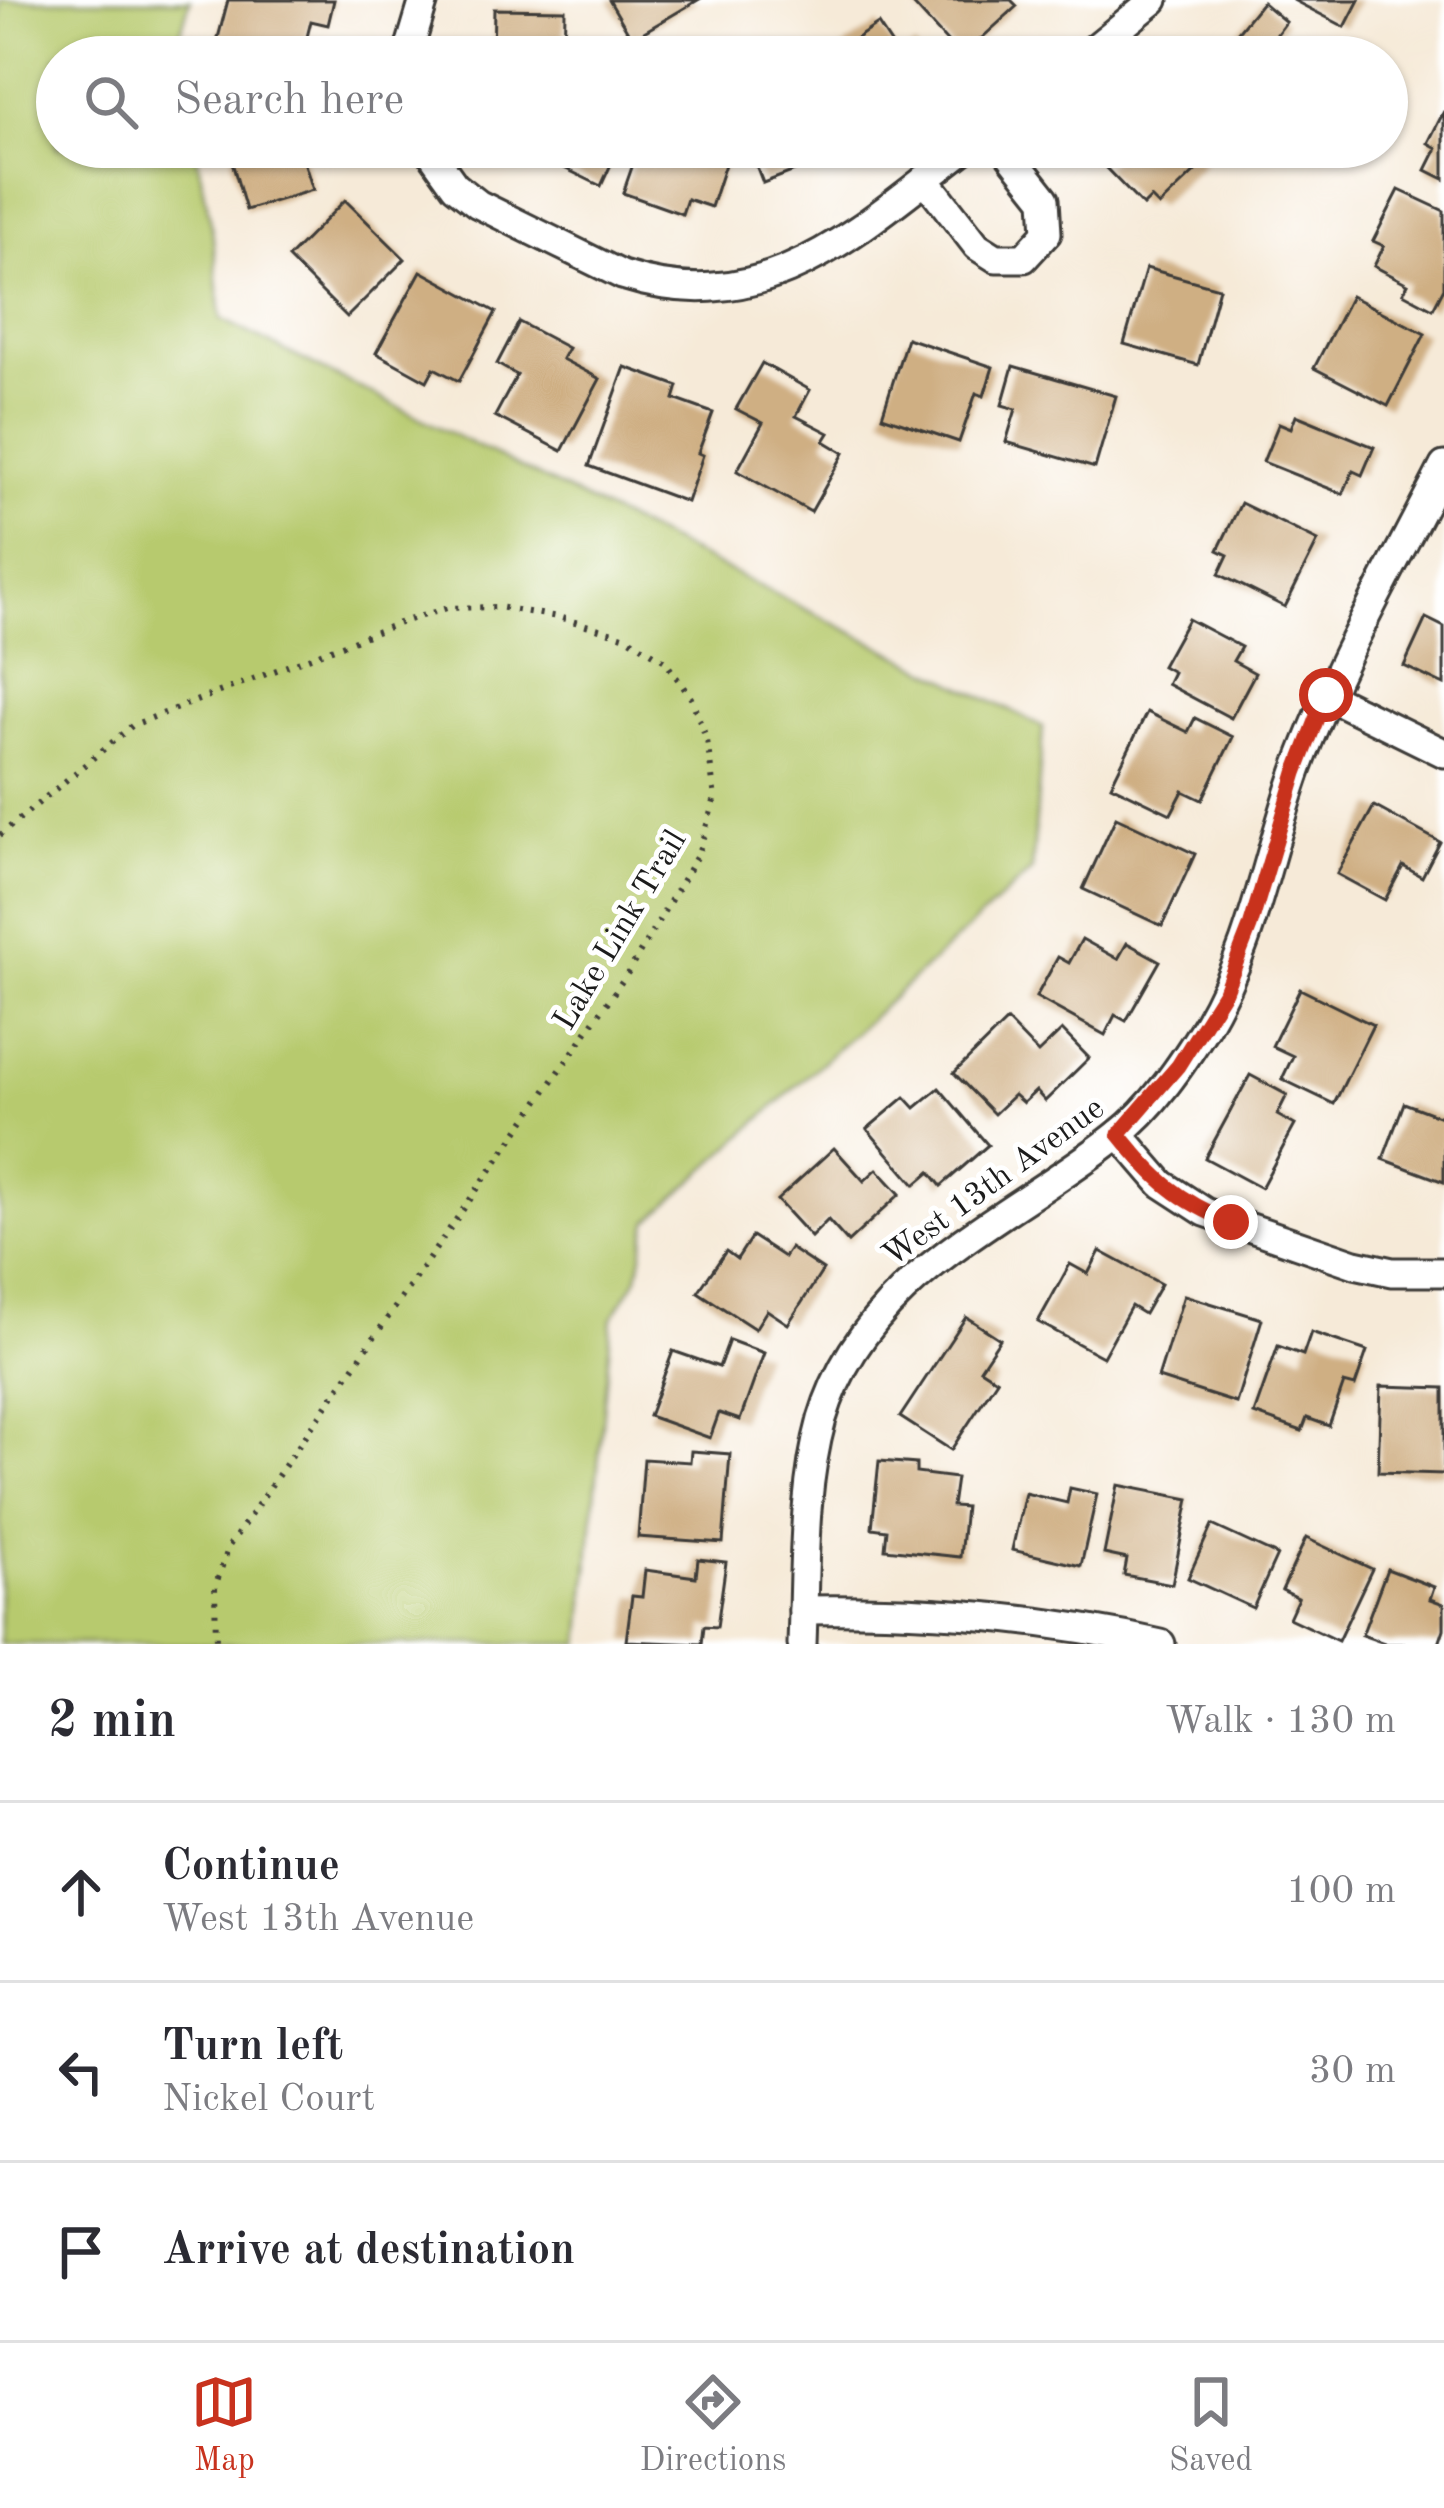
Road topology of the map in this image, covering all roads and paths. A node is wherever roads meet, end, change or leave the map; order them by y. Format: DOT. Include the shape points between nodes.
graph roads {
  1 [pos="424,0"];
  2 [pos="1154,0"];
  3 [pos="413,36"];
  4 [pos="1110,36"];
  5 [pos="442,168"];
  6 [pos="939,168"];
  7 [pos="1021,168"];
  8 [pos="925,178"];
  9 [pos="1444,466"];
  10 [pos="1326,695"];
  11 [pos="1444,753"];
  12 [pos="0,835"];
  13 [pos="1119,1134"];
  14 [pos="1444,1272"];
  15 [pos="803,1610"];
  16 [pos="217,1644"];
  17 [pos="802,1644"];
  18 [pos="1161,1644"];
  1 -- 3 [label="street"];
  2 -- 4 [label="street"];
  5 -- 8 [label="street" via="478,204 622,275 679,287 779,275 824,254"];
  6 -- 8 [label="street"];
  7 -- 8 [label="street" via="1046,199 1047,233 1024,258 996,258 977,246"];
  9 -- 10 [label="street, West 13th Avenue"];
  10 -- 11 [label="street"];
  10 -- 13 [label="street, West 13th Avenue" via="1225,991 1178,1066"];
  12 -- 16 [label="path, Lake Link Trail" via="133,725 447,608 499,607 627,637 665,661 707,740 715,798 698,854 629,970 229,1546 215,1587"];
  13 -- 14 [label="street" via="1162,1184 1205,1212 1355,1264"];
  13 -- 15 [label="street, West 13th Avenue" via="917,1276 859,1340 818,1439"];
  15 -- 17 [label="street, West 13th Avenue"];
  15 -- 18 [label="street" via="1013,1618"];
}
